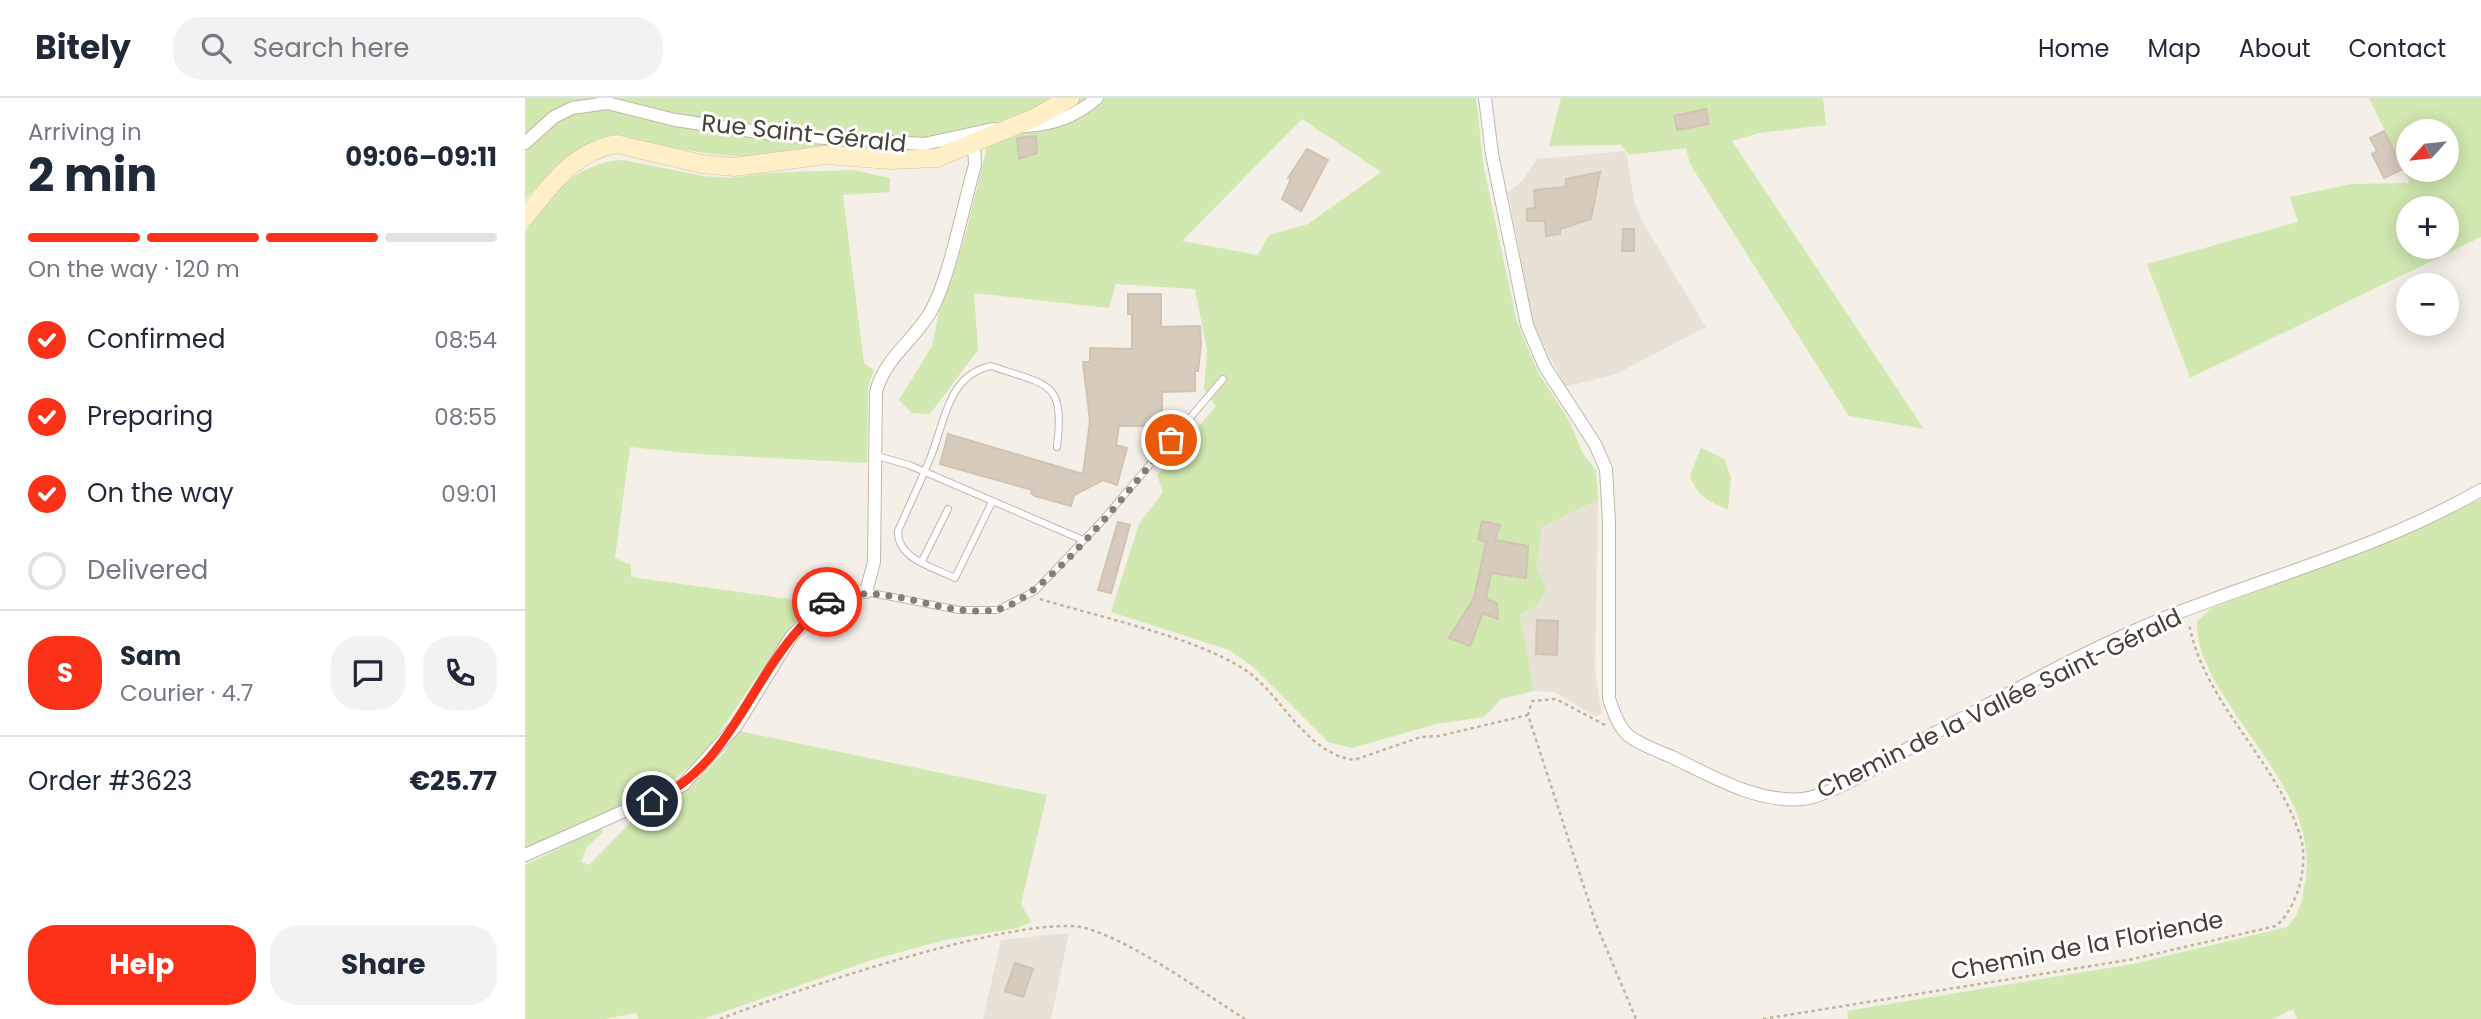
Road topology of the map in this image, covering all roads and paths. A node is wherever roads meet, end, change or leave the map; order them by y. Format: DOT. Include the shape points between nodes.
graph roads {
  1 [pos="1070,98"];
  2 [pos="1097,98"];
  3 [pos="1485,98"];
  4 [pos="1012,127"];
  5 [pos="525,143"];
  6 [pos="974,144"];
  7 [pos="525,217"];
  8 [pos="1223,379"];
  9 [pos="1057,447"];
  10 [pos="877,456"];
  11 [pos="924,472"];
  12 [pos="2481,490"];
  13 [pos="992,502"];
  14 [pos="948,509"];
  15 [pos="1083,540"];
  16 [pos="922,561"];
  17 [pos="866,592"];
  18 [pos="1026,595"];
  19 [pos="2187,610"];
  20 [pos="1528,715"];
  21 [pos="1621,727"];
  22 [pos="525,855"];
  23 [pos="720,1019"];
  24 [pos="1245,1019"];
  25 [pos="1636,1019"];
  26 [pos="1763,1019"];
  1 -- 4 [label="street"];
  2 -- 4 [label="street, Rue Saint-Gérald" via="1057,122"];
  3 -- 21 [label="street" via="1527,325 1545,367 1606,469 1609,699"];
  4 -- 5 [label="street, Rue Saint-Gérald" via="924,144 747,131 607,103 572,108 554,117"];
  4 -- 6 [label="street"];
  6 -- 7 [label="street" via="937,158 826,155 734,167 616,144 587,152 569,165"];
  6 -- 10 [label="street" via="975,166 935,301 923,324 891,359 876,391"];
  8 -- 15 [label="lane"];
  9 -- 11 [label="lane" via="1058,398 1049,387 991,366 965,379 952,394"];
  10 -- 11 [label="lane"];
  10 -- 17 [label="street" via="874,562"];
  11 -- 13 [label="lane"];
  11 -- 16 [label="lane" via="898,531 903,551"];
  12 -- 19 [label="street, Chemin de la Vallée Saint-Gérald" via="2363,548"];
  13 -- 15 [label="lane"];
  13 -- 16 [label="lane" via="955,578"];
  14 -- 16 [label="lane"];
  15 -- 18 [label="lane"];
  17 -- 18 [label="lane" via="959,610 997,610"];
  17 -- 22 [label="street" via="848,593 821,605 792,637 736,726 683,785"];
  18 -- 20 [label="path" via="1204,650 1245,670 1319,746 1343,759 1354,760 1421,737"];
  19 -- 21 [label="street, Chemin de la Vallée Saint-Gérald" via="2134,632 1832,789 1804,799 1735,786 1641,742"];
  19 -- 26 [label="path, Chemin de la Floriende" via="2199,660 2299,831 2302,868 2290,913 2276,926 2128,960"];
  20 -- 21 [label="path" via="1532,701 1556,699 1612,729"];
  20 -- 25 [label="path" via="1596,925"];
  23 -- 24 [label="path" via="818,983 994,936 1062,926 1088,928"];
}
